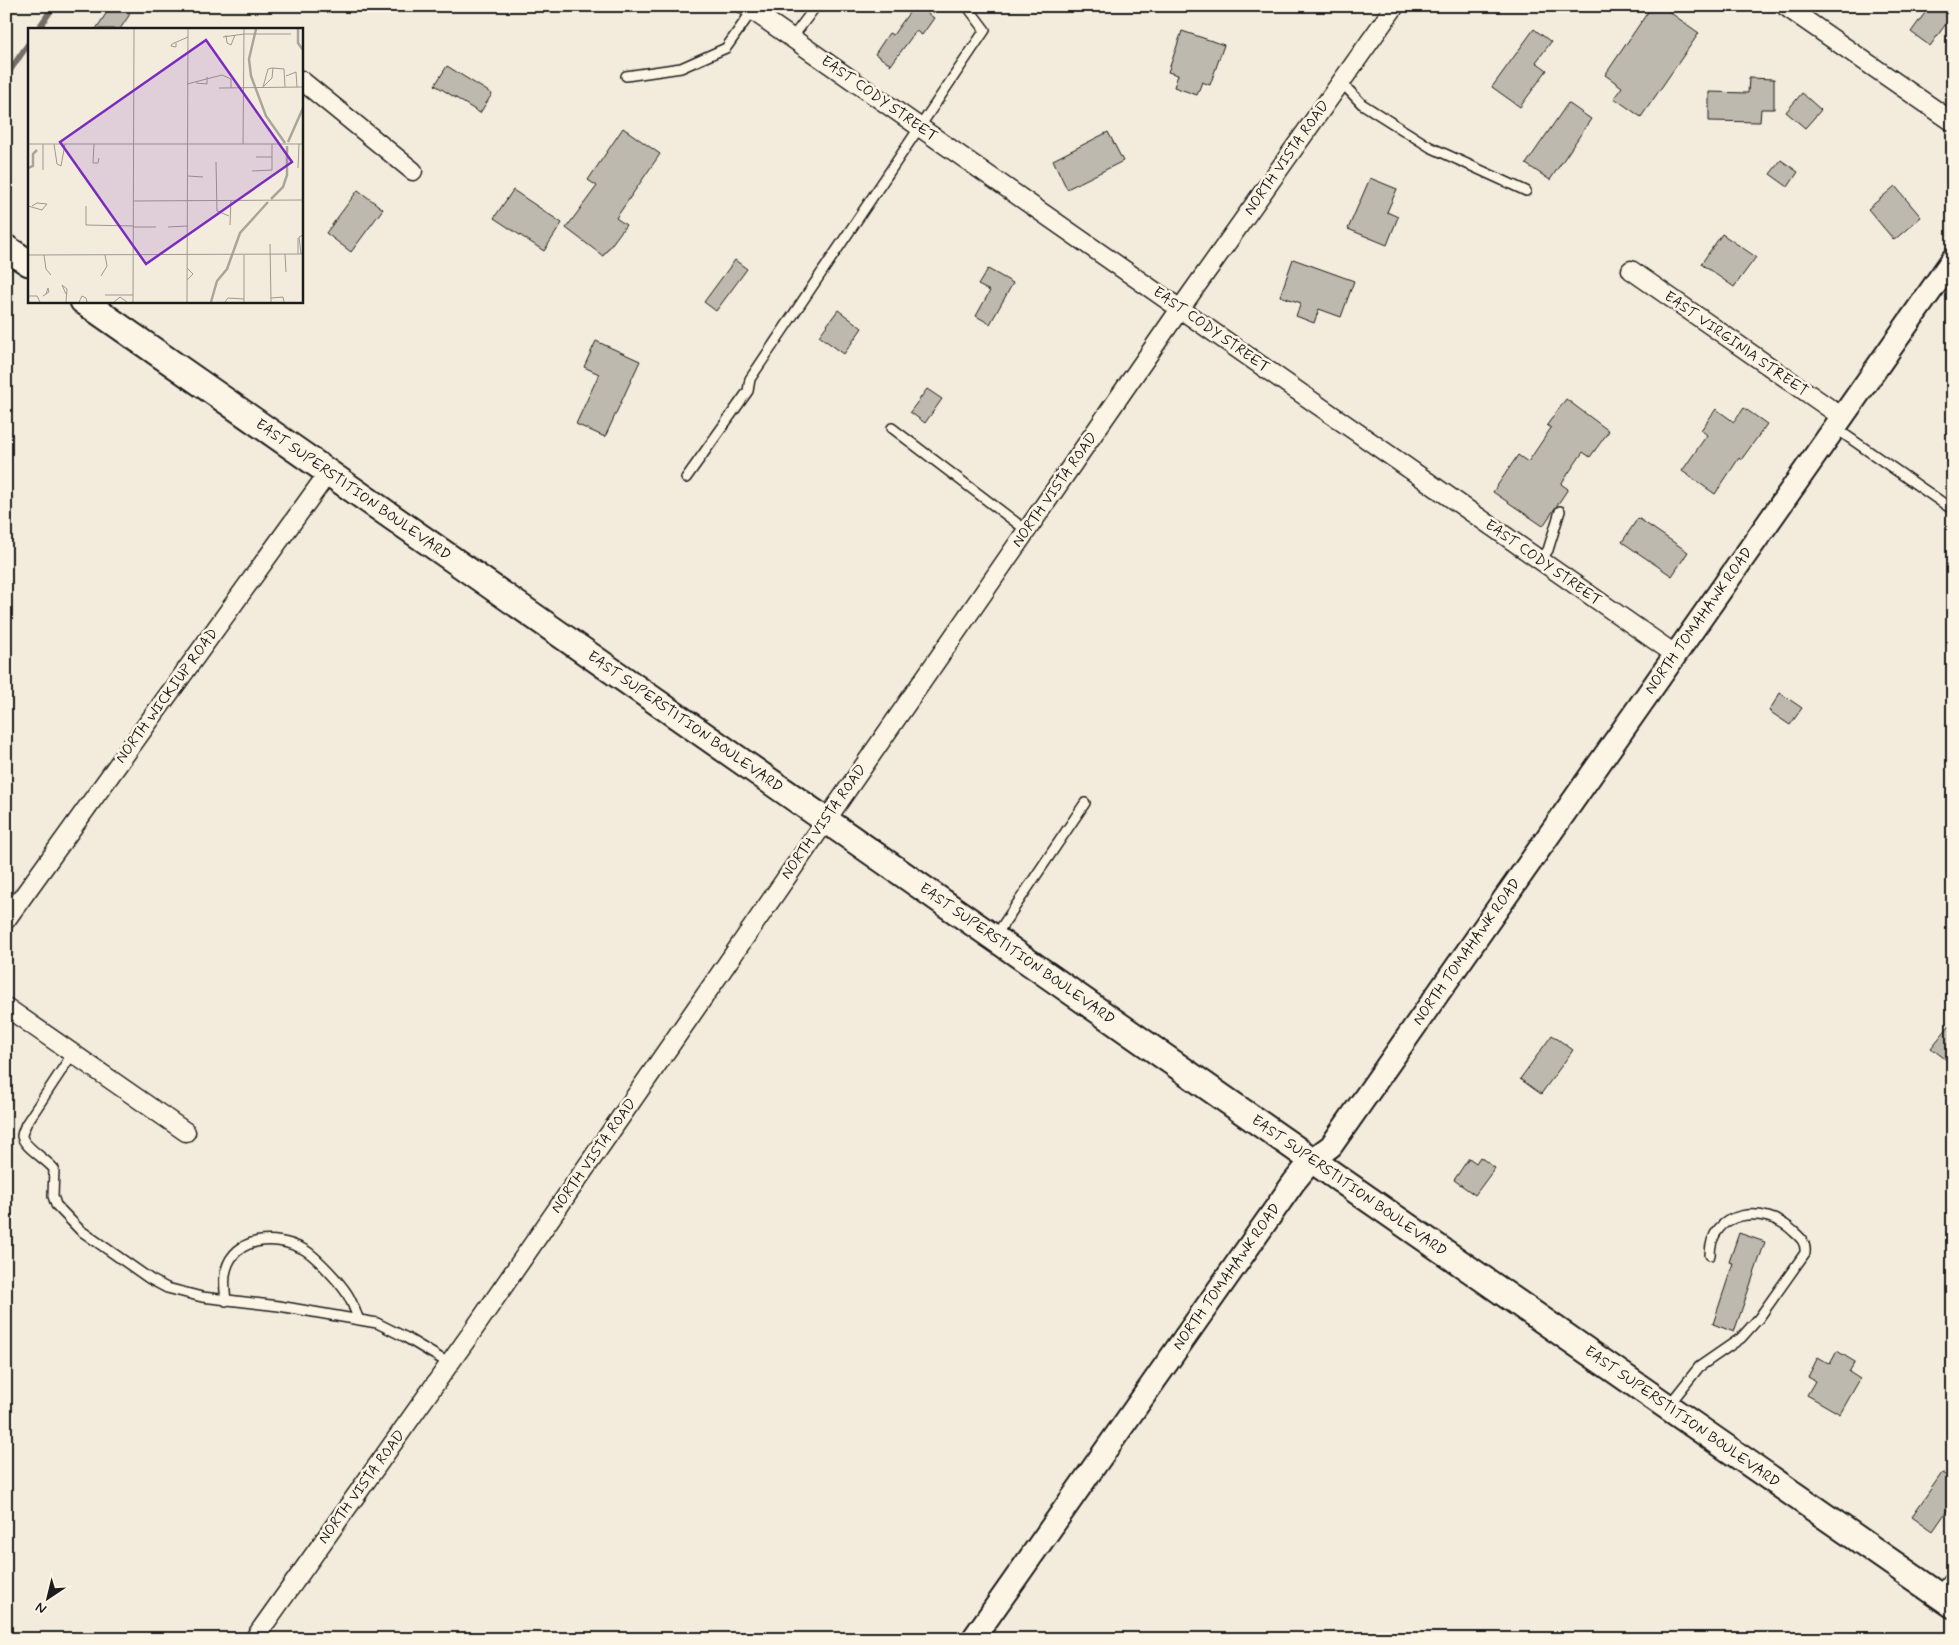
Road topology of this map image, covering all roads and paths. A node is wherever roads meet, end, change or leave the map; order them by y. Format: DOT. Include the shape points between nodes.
graph roads {
  1 [pos="816,6"];
  2 [pos="967,6"];
  3 [pos="1394,6"];
  4 [pos="1785,6"];
  5 [pos="749,8"];
  6 [pos="792,38"];
  7 [pos="626,76"];
  8 [pos="302,81"];
  9 [pos="1341,82"];
  10 [pos="1953,122"];
  11 [pos="919,127"];
  12 [pos="413,171"];
  13 [pos="1526,192"];
  14 [pos="6,248"];
  15 [pos="1953,259"];
  16 [pos="28,263"];
  17 [pos="1631,270"];
  18 [pos="84,302"];
  19 [pos="1180,309"];
  20 [pos="1838,422"];
  21 [pos="892,428"];
  22 [pos="328,473"];
  23 [pos="686,478"];
  24 [pos="1953,510"];
  25 [pos="1560,511"];
  26 [pos="1026,530"];
  27 [pos="1540,561"];
  28 [pos="1676,655"];
  29 [pos="1085,803"];
  30 [pos="825,820"];
  31 [pos="6,920"];
  32 [pos="994,938"];
  33 [pos="6,1007"];
  34 [pos="73,1053"];
  35 [pos="186,1132"];
  36 [pos="1312,1160"];
  37 [pos="1710,1255"];
  38 [pos="226,1301"];
  39 [pos="359,1320"];
  40 [pos="450,1364"];
  41 [pos="1668,1407"];
  42 [pos="1953,1574"];
  43 [pos="1945,1600"];
  44 [pos="254,1639"];
  45 [pos="973,1639"];
  1 -- 6 [label="lane"];
  2 -- 11 [label="lane" via="985,30"];
  3 -- 9 [label="street, NORTH VISTA ROAD"];
  4 -- 10 [label="street"];
  5 -- 6 [label="street, EAST CODY STREET"];
  5 -- 7 [label="lane" via="726,48 681,68"];
  6 -- 11 [label="street, EAST CODY STREET"];
  8 -- 12 [label="street"];
  9 -- 13 [label="lane" via="1362,104 1430,146"];
  9 -- 19 [label="street, NORTH VISTA ROAD"];
  11 -- 19 [label="street, EAST CODY STREET"];
  11 -- 23 [label="lane" via="750,379 748,391"];
  14 -- 16 [label="main road"];
  15 -- 20 [label="street, NORTH TOMAHAWK ROAD"];
  17 -- 20 [label="street, EAST VIRGINIA STREET"];
  18 -- 22 [label="main road, EAST SUPERSTITION BOULEVARD"];
  19 -- 26 [label="street, NORTH VISTA ROAD"];
  19 -- 27 [label="street, EAST CODY STREET"];
  20 -- 24 [label="lane"];
  20 -- 28 [label="street, NORTH TOMAHAWK ROAD"];
  21 -- 26 [label="lane"];
  22 -- 30 [label="main road, EAST SUPERSTITION BOULEVARD"];
  22 -- 31 [label="street, NORTH WICKIUP ROAD"];
  25 -- 27 [label="lane" via="1548,550"];
  26 -- 30 [label="street, NORTH VISTA ROAD"];
  27 -- 28 [label="street, EAST CODY STREET"];
  28 -- 36 [label="street, NORTH TOMAHAWK ROAD" via="1331,1146"];
  29 -- 32 [label="lane"];
  30 -- 32 [label="main road, EAST SUPERSTITION BOULEVARD"];
  30 -- 40 [label="street, NORTH VISTA ROAD"];
  32 -- 36 [label="main road, EAST SUPERSTITION BOULEVARD"];
  33 -- 34 [label="street"];
  34 -- 35 [label="street"];
  34 -- 38 [label="lane" via="26,1124 22,1136 26,1145 54,1169 56,1205 80,1230 150,1279 167,1288"];
  36 -- 41 [label="main road, EAST SUPERSTITION BOULEVARD"];
  36 -- 45 [label="street, NORTH TOMAHAWK ROAD"];
  37 -- 41 [label="lane" via="1713,1237 1719,1229 1729,1221 1750,1214 1780,1220 1805,1245 1805,1253 1760,1318 1741,1338 1699,1367"];
  38 -- 39 [label="lane" via="279,1306"];
  38 -- 39 [label="lane" via="224,1280 230,1258 240,1247 276,1241 303,1249 322,1265 349,1297"];
  39 -- 40 [label="lane" via="377,1323 406,1337"];
  40 -- 44 [label="street, NORTH VISTA ROAD"];
  41 -- 43 [label="main road, EAST SUPERSTITION BOULEVARD"];
  42 -- 43 [label="lane"];
}
